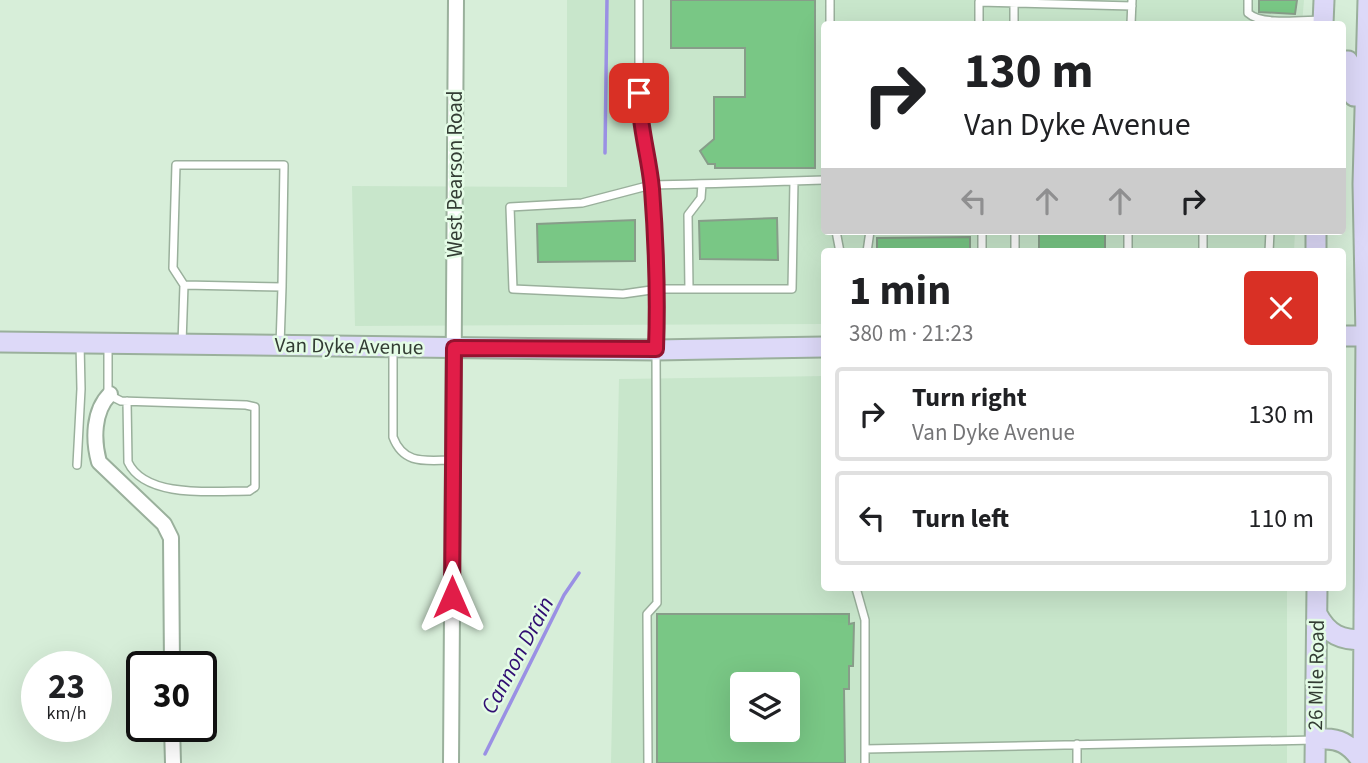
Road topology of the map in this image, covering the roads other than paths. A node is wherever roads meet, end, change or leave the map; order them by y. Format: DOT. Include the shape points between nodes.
graph roads {
  1 [pos="456,0"];
  2 [pos="639,0"];
  3 [pos="830,0"];
  4 [pos="1248,0"];
  5 [pos="1368,0"];
  6 [pos="1014,2"];
  7 [pos="1047,2"];
  8 [pos="1082,3"];
  9 [pos="1132,3"];
  10 [pos="1323,15"];
  11 [pos="830,21"];
  12 [pos="979,21"];
  13 [pos="1014,21"];
  14 [pos="1131,21"];
  15 [pos="1346,61"];
  16 [pos="1367,68"];
  17 [pos="821,180"];
  18 [pos="794,181"];
  19 [pos="702,184"];
  20 [pos="1365,184"];
  21 [pos="652,185"];
  22 [pos="1364,230"];
  23 [pos="184,285"];
  24 [pos="282,286"];
  25 [pos="658,289"];
  26 [pos="689,289"];
  27 [pos="1346,336"];
  28 [pos="1367,336"];
  29 [pos="0,342"];
  30 [pos="80,343"];
  31 [pos="108,343"];
  32 [pos="182,344"];
  33 [pos="280,345"];
  34 [pos="393,347"];
  35 [pos="821,347"];
  36 [pos="454,348"];
  37 [pos="656,349"];
  38 [pos="110,394"];
  39 [pos="127,401"];
  40 [pos="1367,424"];
  41 [pos="453,460"];
  42 [pos="77,465"];
  43 [pos="1366,513"];
  44 [pos="857,591"];
  45 [pos="1317,591"];
  46 [pos="1317,614"];
  47 [pos="1366,640"];
  48 [pos="172,651"];
  49 [pos="1315,740"];
  50 [pos="173,742"];
  51 [pos="1077,744"];
  52 [pos="865,749"];
  53 [pos="173,763"];
  54 [pos="451,763"];
  55 [pos="648,763"];
  56 [pos="865,763"];
  57 [pos="1077,763"];
  58 [pos="1315,763"];
  59 [pos="1363,763"];
  1 -- 36 [label="street, West Pearson Road"];
  2 -- 21 [label="lane" via="639,116"];
  3 -- 11 [label="lane"];
  4 -- 10 [label="lane" via="1248,13 1266,21"];
  5 -- 16 [label="main road"];
  6 -- 7 [label="lane"];
  6 -- 12 [label="lane" via="979,2"];
  6 -- 13 [label="lane"];
  7 -- 8 [label="lane"];
  8 -- 9 [label="lane"];
  9 -- 14 [label="lane"];
  15 -- 22 [label="main road" via="1354,72 1352,209"];
  16 -- 20 [label="main road"];
  17 -- 18 [label="lane"];
  18 -- 19 [label="lane"];
  18 -- 26 [label="lane" via="792,289"];
  19 -- 21 [label="lane"];
  19 -- 26 [label="lane" via="701,198 688,215"];
  20 -- 22 [label="main road"];
  21 -- 25 [label="lane"];
  21 -- 25 [label="lane" via="582,203 510,207 513,289 623,294"];
  22 -- 28 [label="main road"];
  23 -- 24 [label="lane"];
  23 -- 24 [label="lane" via="173,268 176,165 284,166"];
  23 -- 32 [label="lane"];
  24 -- 33 [label="lane"];
  25 -- 26 [label="lane"];
  25 -- 37 [label="lane"];
  27 -- 28 [label="main road"];
  28 -- 40 [label="main road"];
  29 -- 30 [label="main road, Van Dyke Avenue"];
  30 -- 31 [label="main road, Van Dyke Avenue"];
  30 -- 42 [label="lane"];
  31 -- 32 [label="main road, Van Dyke Avenue"];
  31 -- 38 [label="lane"];
  32 -- 33 [label="main road, Van Dyke Avenue"];
  33 -- 34 [label="main road, Van Dyke Avenue"];
  34 -- 36 [label="main road, Van Dyke Avenue"];
  34 -- 41 [label="lane" via="393,437 397,448 411,458"];
  35 -- 37 [label="main road, Van Dyke Avenue"];
  36 -- 37 [label="main road, Van Dyke Avenue"];
  36 -- 41 [label="street, West Pearson Road"];
  37 -- 55 [label="lane" via="657,603 647,614"];
  38 -- 39 [label="lane"];
  38 -- 48 [label="street" via="98,415 96,450 111,476 164,524 171,538"];
  39 -- 39 [label="lane" via="256,407 255,487 249,491 181,491 147,480 128,462"];
  40 -- 43 [label="main road"];
  41 -- 54 [label="street, West Pearson Road"];
  43 -- 47 [label="main road"];
  44 -- 52 [label="lane" via="865,620"];
  45 -- 46 [label="main road, 26 Mile Road"];
  46 -- 47 [label="main road" via="1335,636"];
  46 -- 49 [label="main road, 26 Mile Road"];
  47 -- 59 [label="main road"];
  49 -- 51 [label="lane"];
  49 -- 58 [label="main road, 26 Mile Road"];
  49 -- 59 [label="main road" via="1340,740"];
  50 -- 53 [label="street"];
  51 -- 52 [label="lane"];
  51 -- 57 [label="lane"];
  52 -- 56 [label="lane"];
}
